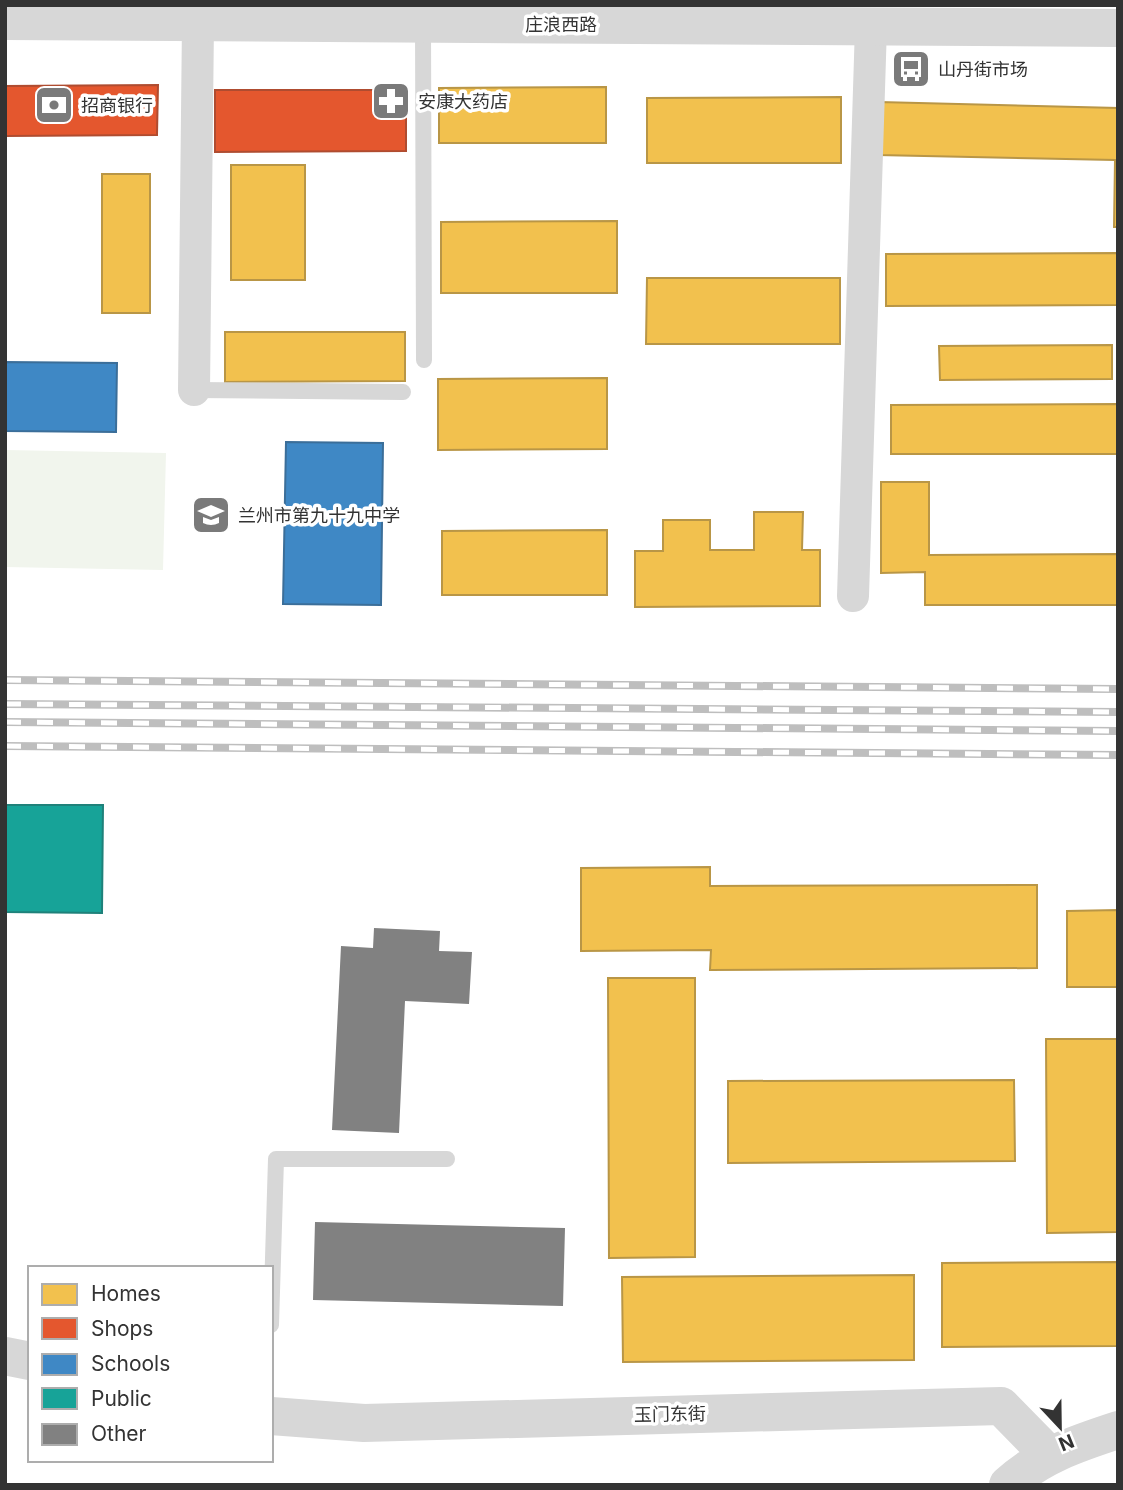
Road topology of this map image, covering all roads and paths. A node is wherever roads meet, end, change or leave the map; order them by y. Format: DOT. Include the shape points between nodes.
graph roads {
  1 [pos="99,13"];
  2 [pos="5,20"];
  3 [pos="198,22"];
  4 [pos="423,23"];
  5 [pos="871,26"];
  6 [pos="1118,28"];
  7 [pos="424,360"];
  8 [pos="194,390"];
  9 [pos="402,392"];
  10 [pos="853,596"];
  11 [pos="447,1159"];
  12 [pos="272,1266"];
  13 [pos="5,1356"];
  14 [pos="28,1361"];
  15 [pos="273,1416"];
  16 [pos="1118,1430"];
  17 [pos="1049,1455"];
  18 [pos="1008,1485"];
  1 -- 2 [label="street, 庄浪西路"];
  1 -- 3 [label="street, 庄浪西路"];
  3 -- 4 [label="street, 庄浪西路"];
  3 -- 8 [label="street"];
  4 -- 5 [label="street, 庄浪西路"];
  4 -- 7 [label="lane"];
  5 -- 6 [label="street, 庄浪西路"];
  5 -- 10 [label="street"];
  8 -- 9 [label="lane"];
  11 -- 12 [label="lane" via="275,1159"];
  13 -- 14 [label="street"];
  15 -- 17 [label="street, 玉门东街" via="365,1423 1001,1406"];
  16 -- 17 [label="street"];
  17 -- 18 [label="street"];
}
